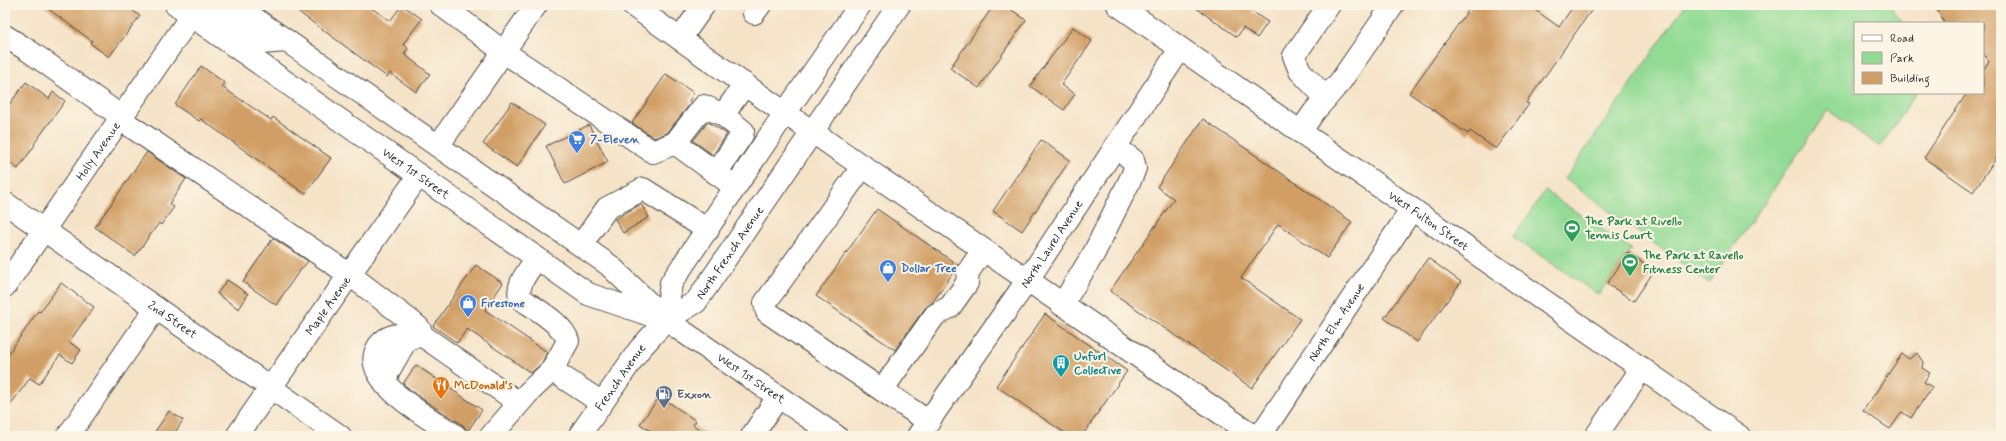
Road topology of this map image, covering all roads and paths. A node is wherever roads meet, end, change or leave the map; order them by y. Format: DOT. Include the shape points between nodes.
graph roads {
  1 [pos="235,5"];
  2 [pos="441,5"];
  3 [pos="536,5"];
  4 [pos="632,5"];
  5 [pos="704,5"];
  6 [pos="899,5"];
  7 [pos="1329,5"];
  8 [pos="1393,5"];
  9 [pos="858,6"];
  10 [pos="1122,6"];
  11 [pos="184,10"];
  12 [pos="5,36"];
  13 [pos="680,39"];
  14 [pos="287,41"];
  15 [pos="1180,49"];
  16 [pos="504,52"];
  17 [pos="745,84"];
  18 [pos="1326,98"];
  19 [pos="785,113"];
  20 [pos="723,115"];
  21 [pos="121,118"];
  22 [pos="813,132"];
  23 [pos="1300,132"];
  24 [pos="675,143"];
  25 [pos="438,146"];
  26 [pos="1115,147"];
  27 [pos="863,166"];
  28 [pos="716,173"];
  29 [pos="419,176"];
  30 [pos="735,187"];
  31 [pos="5,203"];
  32 [pos="1412,209"];
  33 [pos="45,230"];
  34 [pos="708,230"];
  35 [pos="581,245"];
  36 [pos="983,250"];
  37 [pos="536,258"];
  38 [pos="350,275"];
  39 [pos="1027,281"];
  40 [pos="5,286"];
  41 [pos="1062,305"];
  42 [pos="156,308"];
  43 [pos="666,320"];
  44 [pos="416,336"];
  45 [pos="1642,368"];
  46 [pos="552,370"];
  47 [pos="271,387"];
  48 [pos="882,390"];
  49 [pos="778,397"];
  50 [pos="602,403"];
  51 [pos="519,404"];
  52 [pos="924,429"];
  53 [pos="68,436"];
  54 [pos="237,436"];
  55 [pos="340,436"];
  56 [pos="456,436"];
  57 [pos="491,436"];
  58 [pos="579,436"];
  59 [pos="752,436"];
  60 [pos="836,436"];
  61 [pos="1254,436"];
  62 [pos="1260,436"];
  63 [pos="1596,436"];
  64 [pos="1739,436"];
  1 -- 14 [label="street, West 1st Street"];
  2 -- 16 [label="street"];
  3 -- 16 [label="street"];
  4 -- 13 [label="street"];
  5 -- 13 [label="street"];
  6 -- 22 [label="street, North French Avenue"];
  7 -- 18 [label="street" via="1294,56 1300,71"];
  8 -- 18 [label="street" via="1340,82"];
  9 -- 19 [label="street"];
  10 -- 15 [label="street, West Fulton Street"];
  11 -- 14 [label="street" via="222,17 261,43"];
  11 -- 21 [label="street, Holly Avenue"];
  11 -- 29 [label="street, West 1st Street"];
  12 -- 21 [label="street"];
  13 -- 17 [label="street"];
  14 -- 25 [label="street, West 1st Street"];
  15 -- 23 [label="street, West Fulton Street"];
  15 -- 26 [label="street, North Laurel Avenue"];
  16 -- 24 [label="street" via="650,151 656,152"];
  16 -- 25 [label="street"];
  17 -- 19 [label="street"];
  17 -- 20 [label="street"];
  18 -- 23 [label="street"];
  19 -- 22 [label="street"];
  19 -- 30 [label="street"];
  20 -- 24 [label="street" via="704,106"];
  20 -- 28 [label="street" via="743,131"];
  21 -- 33 [label="street, Holly Avenue"];
  21 -- 38 [label="street"];
  22 -- 27 [label="street"];
  22 -- 43 [label="street, North French Avenue" via="696,302"];
  23 -- 32 [label="street, West Fulton Street"];
  24 -- 28 [label="street"];
  25 -- 35 [label="street, West 1st Street"];
  26 -- 39 [label="street, North Laurel Avenue"];
  26 -- 41 [label="street" via="1133,160 1135,168 1094,253"];
  27 -- 36 [label="street"];
  27 -- 48 [label="street" via="765,303 767,312"];
  28 -- 30 [label="street"];
  29 -- 37 [label="street, West 1st Street"];
  29 -- 38 [label="street, Maple Avenue"];
  30 -- 34 [label="street"];
  31 -- 33 [label="street, 2nd Street"];
  32 -- 45 [label="street, West Fulton Street"];
  32 -- 62 [label="street, North Elm Avenue"];
  33 -- 40 [label="street, Holly Avenue"];
  33 -- 42 [label="street, 2nd Street"];
  34 -- 35 [label="street" via="643,189 607,208"];
  34 -- 43 [label="street" via="671,283"];
  35 -- 43 [label="street, West 1st Street" via="610,265"];
  36 -- 39 [label="street"];
  36 -- 48 [label="street" via="968,272 967,283 950,307 935,315"];
  37 -- 43 [label="street, West 1st Street" via="588,294"];
  37 -- 46 [label="street" via="518,292 520,298 566,334 568,341"];
  38 -- 44 [label="street" via="419,328"];
  38 -- 47 [label="street, Maple Avenue"];
  39 -- 41 [label="street"];
  39 -- 52 [label="street, North Laurel Avenue"];
  41 -- 61 [label="street"];
  42 -- 47 [label="street, 2nd Street"];
  42 -- 53 [label="street"];
  43 -- 49 [label="street, West 1st Street"];
  43 -- 50 [label="street, French Avenue" via="639,350"];
  44 -- 51 [label="street"];
  44 -- 56 [label="street" via="388,372 385,384 392,392"];
  45 -- 63 [label="street"];
  45 -- 64 [label="street, West Fulton Street"];
  46 -- 50 [label="street"];
  46 -- 51 [label="street"];
  47 -- 54 [label="street, Maple Avenue"];
  47 -- 55 [label="street, 2nd Street"];
  48 -- 52 [label="street"];
  49 -- 59 [label="street"];
  49 -- 60 [label="street, West 1st Street"];
  50 -- 58 [label="street, French Avenue"];
  51 -- 57 [label="street"];
}
